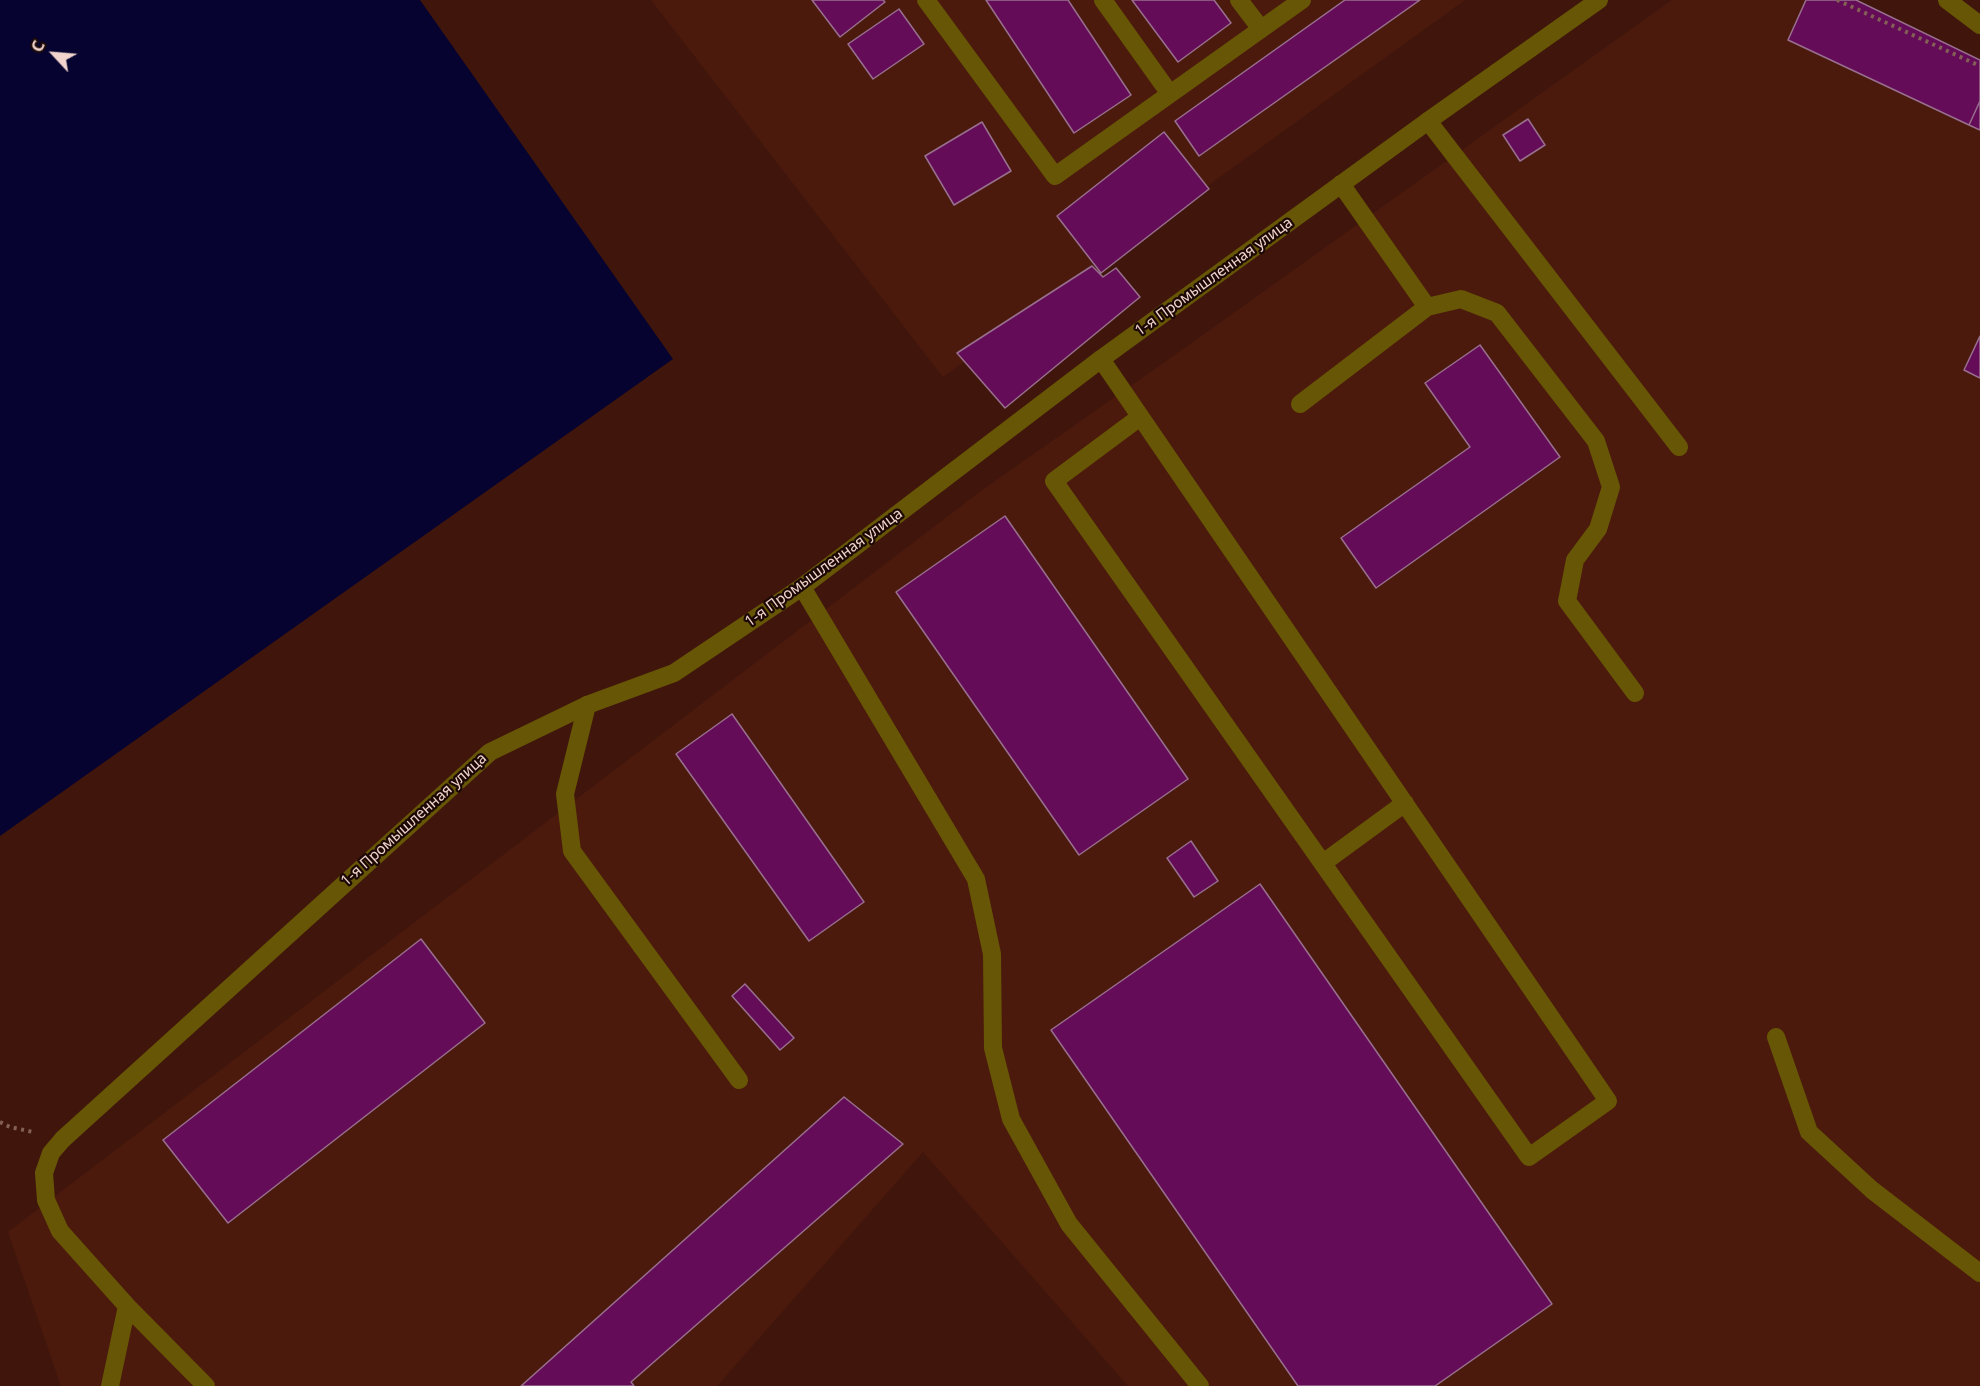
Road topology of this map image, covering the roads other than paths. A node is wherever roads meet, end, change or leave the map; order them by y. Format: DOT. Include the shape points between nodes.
graph roads {
  1 [pos="926,0"];
  2 [pos="1103,0"];
  3 [pos="1239,0"];
  4 [pos="1302,0"];
  5 [pos="1599,0"];
  6 [pos="1947,0"];
  7 [pos="1980,25"];
  8 [pos="1261,29"];
  9 [pos="1170,94"];
  10 [pos="1428,121"];
  11 [pos="1341,184"];
  12 [pos="1427,307"];
  13 [pos="1101,359"];
  14 [pos="1300,404"];
  15 [pos="1140,417"];
  16 [pos="1679,447"];
  17 [pos="802,587"];
  18 [pos="1635,693"];
  19 [pos="586,705"];
  20 [pos="1405,803"];
  21 [pos="1323,863"];
  22 [pos="1776,1037"];
  23 [pos="739,1080"];
  24 [pos="1980,1272"];
  25 [pos="128,1306"];
  26 [pos="110,1386"];
  27 [pos="206,1386"];
  28 [pos="1200,1386"];
  1 -- 9 [label="street" via="1055,176"];
  2 -- 9 [label="street"];
  3 -- 8 [label="street"];
  4 -- 8 [label="street"];
  5 -- 10 [label="street, 1-я Промышленная улица"];
  6 -- 7 [label="street"];
  8 -- 9 [label="street"];
  10 -- 11 [label="street, 1-я Промышленная улица"];
  10 -- 16 [label="street"];
  11 -- 12 [label="street"];
  11 -- 13 [label="street, 1-я Промышленная улица"];
  12 -- 14 [label="street"];
  12 -- 18 [label="street" via="1461,299 1497,313 1596,441 1611,487 1598,529 1575,560 1567,601"];
  13 -- 15 [label="street"];
  13 -- 17 [label="street, 1-я Промышленная улица"];
  15 -- 20 [label="street"];
  15 -- 21 [label="street" via="1054,481"];
  17 -- 19 [label="street, 1-я Промышленная улица" via="674,673"];
  17 -- 28 [label="street" via="976,879 992,954 993,1048 1011,1119 1069,1224"];
  19 -- 23 [label="street" via="565,794 572,851"];
  19 -- 25 [label="street, 1-я Промышленная улица" via="489,752 51,1153 44,1173 46,1200 60,1231"];
  20 -- 21 [label="street"];
  20 -- 21 [label="street" via="1608,1101 1529,1157"];
  22 -- 24 [label="street" via="1809,1132 1872,1190"];
  25 -- 26 [label="street"];
  25 -- 27 [label="street, 1-я Промышленная улица"];
}
